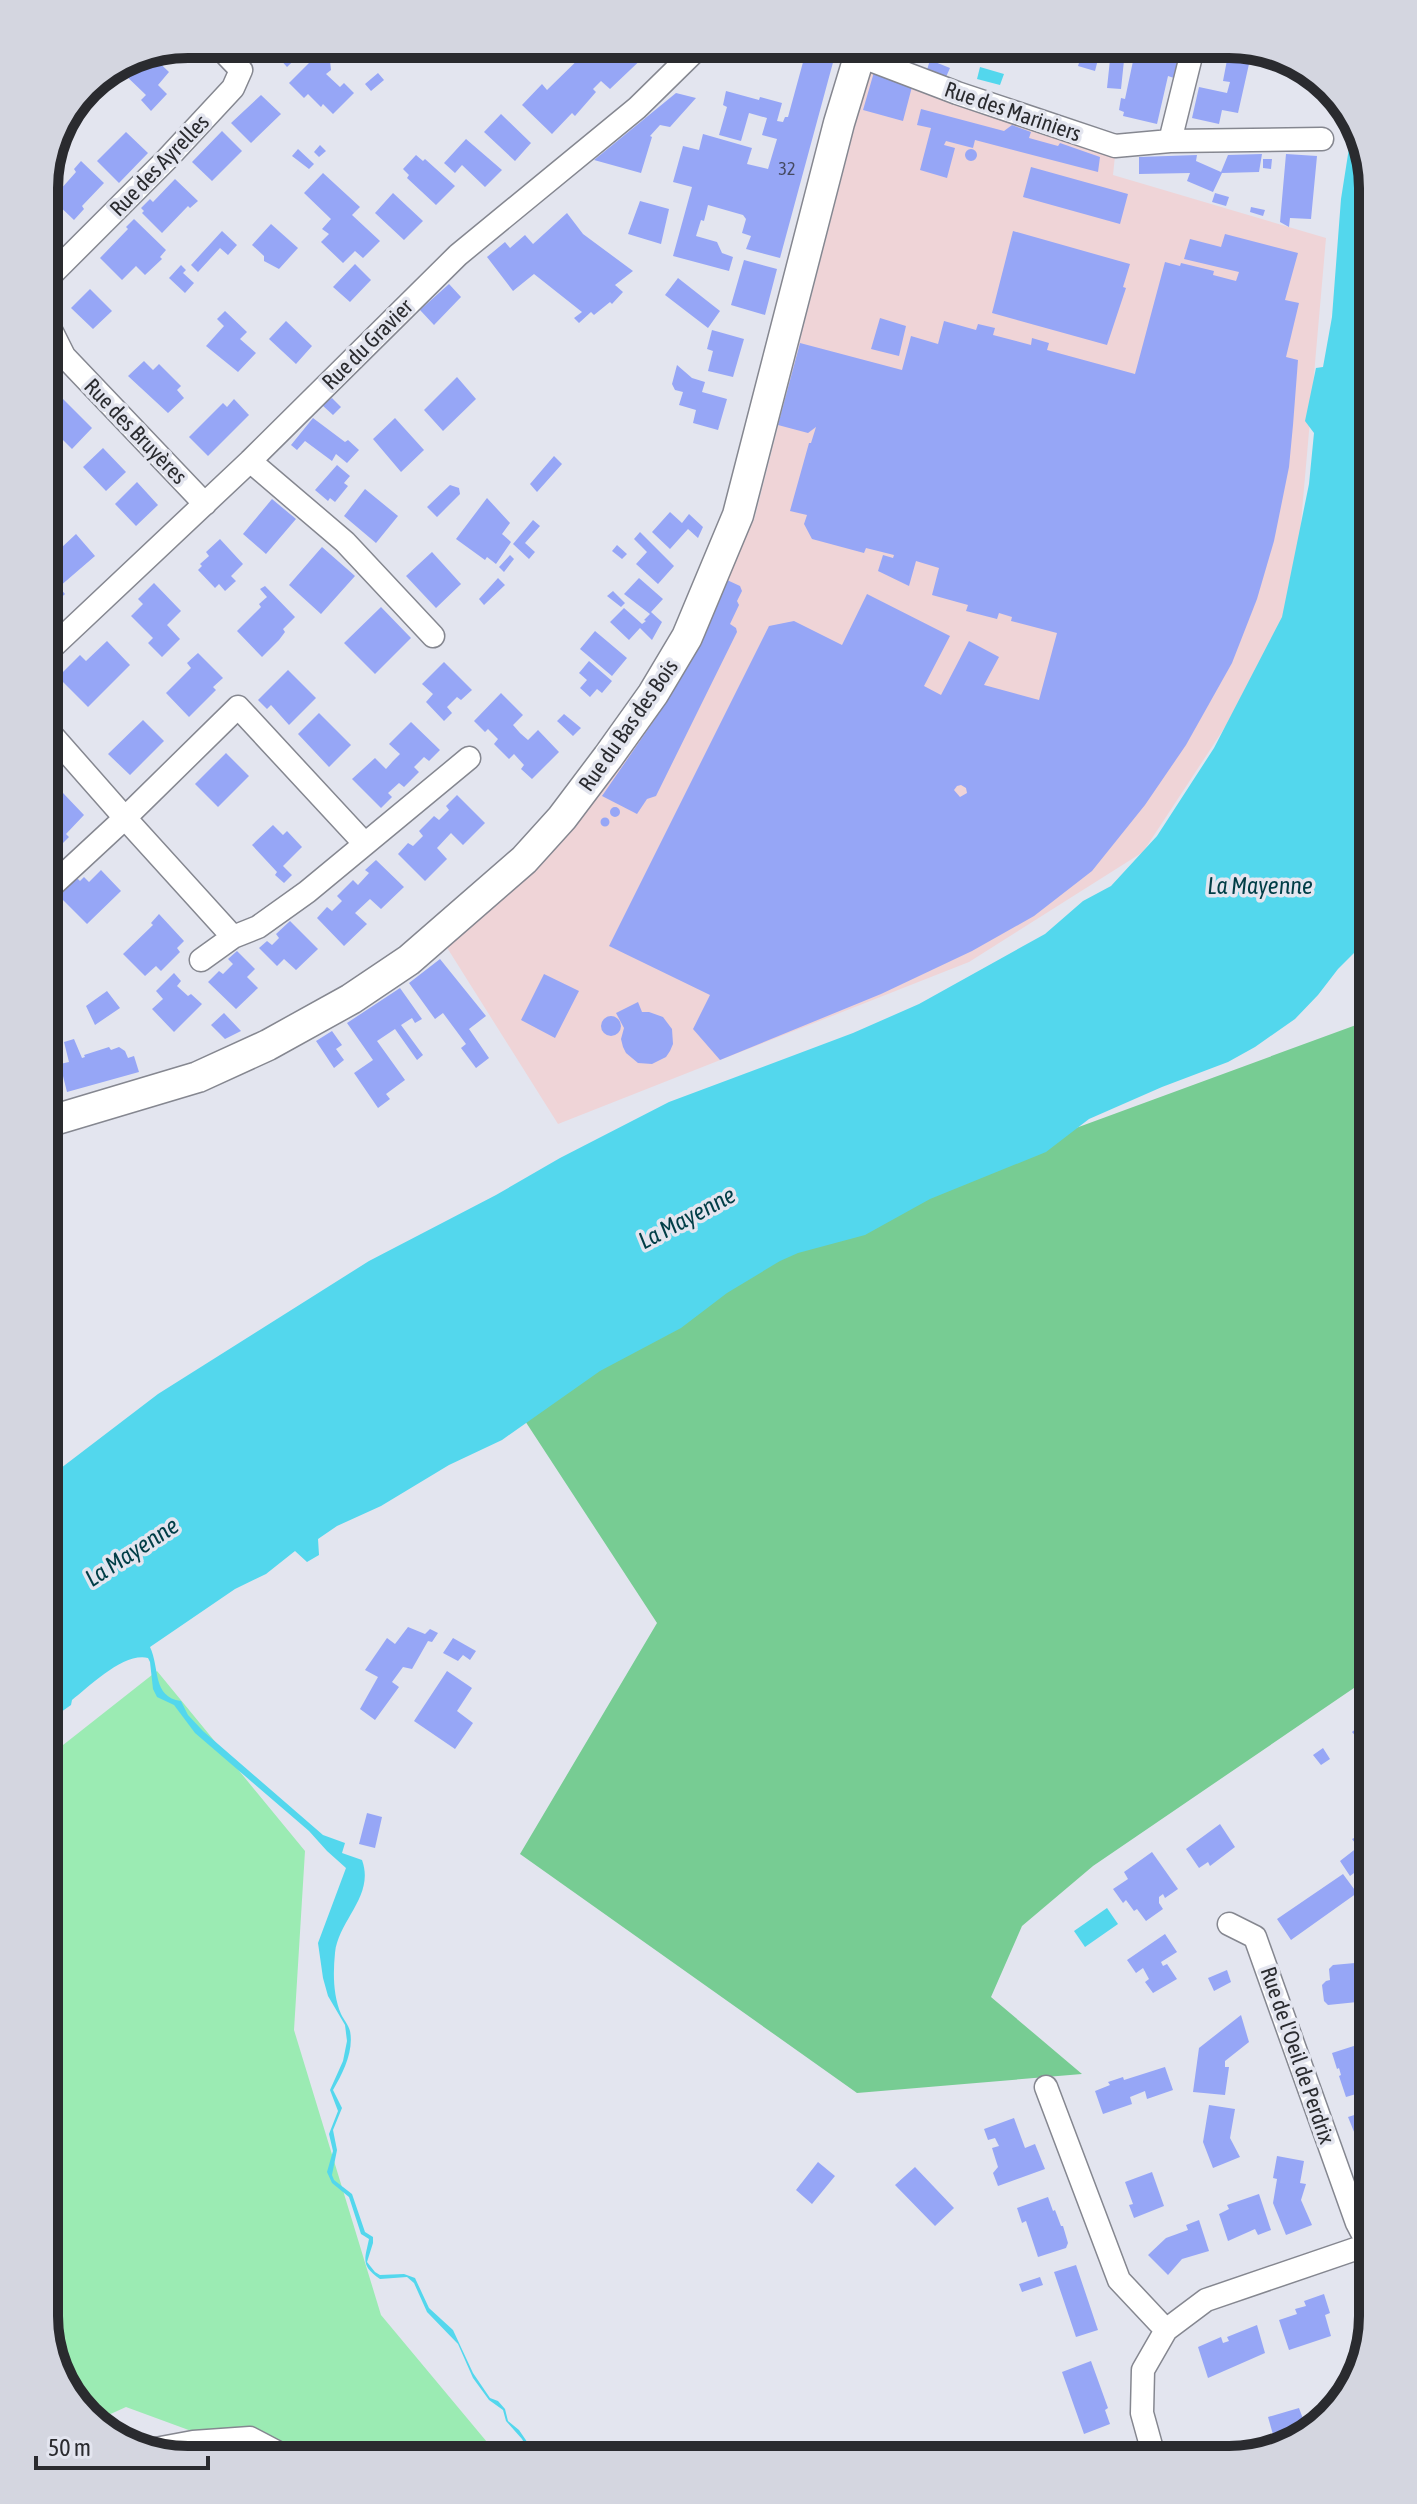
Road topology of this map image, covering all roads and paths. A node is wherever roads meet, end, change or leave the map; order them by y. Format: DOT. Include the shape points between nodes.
graph roads {
  1 [pos="229,58"];
  2 [pos="688,58"];
  3 [pos="859,58"];
  4 [pos="880,58"];
  5 [pos="1191,58"];
  6 [pos="1322,139"];
  7 [pos="1170,141"];
  8 [pos="58,268"];
  9 [pos="58,344"];
  10 [pos="250,461"];
  11 [pos="205,504"];
  12 [pos="433,636"];
  13 [pos="58,642"];
  14 [pos="58,742"];
  15 [pos="469,758"];
  16 [pos="125,818"];
  17 [pos="365,844"];
  18 [pos="58,880"];
  19 [pos="233,937"];
  20 [pos="201,960"];
  21 [pos="58,1119"];
  22 [pos="1229,1924"];
  23 [pos="1046,2087"];
  24 [pos="1359,2226"];
  25 [pos="1359,2248"];
  26 [pos="1166,2330"];
  27 [pos="175,2445"];
  28 [pos="265,2446"];
  29 [pos="1151,2446"];
  1 -- 8 [label="street, Rue des Ayrelles" via="241,70 233,88"];
  2 -- 10 [label="street, Rue du Gravier" via="637,108 458,255"];
  3 -- 21 [label="street, Rue du Bas des Bois" via="738,515 687,637 653,694 572,805 524,860 448,928 329,1012 198,1077"];
  4 -- 7 [label="street, Rue des Mariniers" via="957,93 1115,146"];
  5 -- 7 [label="street"];
  6 -- 7 [label="street, Rue des Mariniers"];
  9 -- 11 [label="street, Rue des Bruyères"];
  10 -- 11 [label="street, Rue du Gravier"];
  10 -- 12 [label="street" via="345,542"];
  11 -- 13 [label="street, Rue du Gravier"];
  14 -- 16 [label="street"];
  15 -- 17 [label="street"];
  16 -- 17 [label="street" via="238,707"];
  16 -- 18 [label="street"];
  16 -- 19 [label="street"];
  17 -- 19 [label="street" via="258,927"];
  19 -- 20 [label="street"];
  22 -- 24 [label="street, Rue de l'Oeil de Perdrix" via="1255,1937"];
  23 -- 26 [label="street" via="1119,2280"];
  25 -- 26 [label="street, Rue de l'Oeil de Perdrix" via="1206,2300"];
  26 -- 29 [label="street, Rue de l'Oeil de Perdrix" via="1143,2370 1142,2413"];
  27 -- 28 [label="street" via="250,2438"];
}
